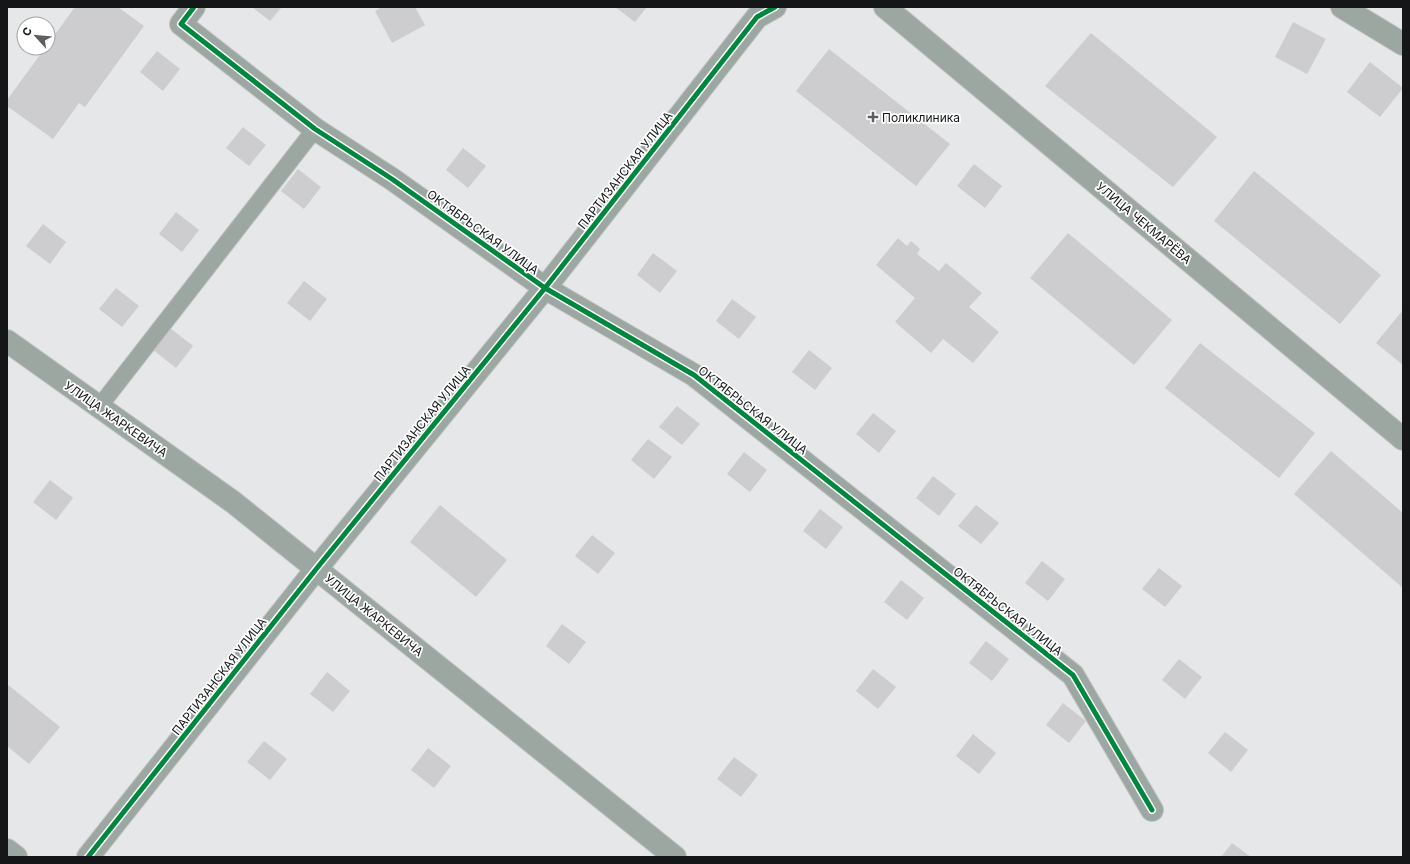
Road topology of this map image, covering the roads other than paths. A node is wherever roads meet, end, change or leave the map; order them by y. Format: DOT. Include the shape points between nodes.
graph roads {
  1 [pos="194,7"];
  2 [pos="775,7"];
  3 [pos="886,7"];
  4 [pos="1342,7"];
  5 [pos="1403,44"];
  6 [pos="314,129"];
  7 [pos="545,288"];
  8 [pos="7,341"];
  9 [pos="99,407"];
  10 [pos="1403,439"];
  11 [pos="316,568"];
  12 [pos="1152,810"];
  13 [pos="7,850"];
  14 [pos="16,857"];
  15 [pos="88,857"];
  16 [pos="675,857"];
  1 -- 6 [label="street, ОКТЯБРЬСКАЯ УЛИЦА" via="181,24"];
  2 -- 7 [label="street, ПАРТИЗАНСКАЯ УЛИЦА" via="757,17"];
  3 -- 10 [label="street, УЛИЦА ЧЕКМАРЁВА"];
  4 -- 5 [label="street"];
  6 -- 7 [label="street, ОКТЯБРЬСКАЯ УЛИЦА" via="392,179"];
  6 -- 9 [label="lane"];
  7 -- 11 [label="street, ПАРТИЗАНСКАЯ УЛИЦА"];
  7 -- 12 [label="street, ОКТЯБРЬСКАЯ УЛИЦА" via="694,375 1073,675"];
  8 -- 9 [label="street, УЛИЦА ЖАРКЕВИЧА"];
  9 -- 11 [label="street, УЛИЦА ЖАРКЕВИЧА" via="233,502"];
  11 -- 15 [label="street, ПАРТИЗАНСКАЯ УЛИЦА"];
  11 -- 16 [label="street, УЛИЦА ЖАРКЕВИЧА"];
  13 -- 14 [label="street"];
}
